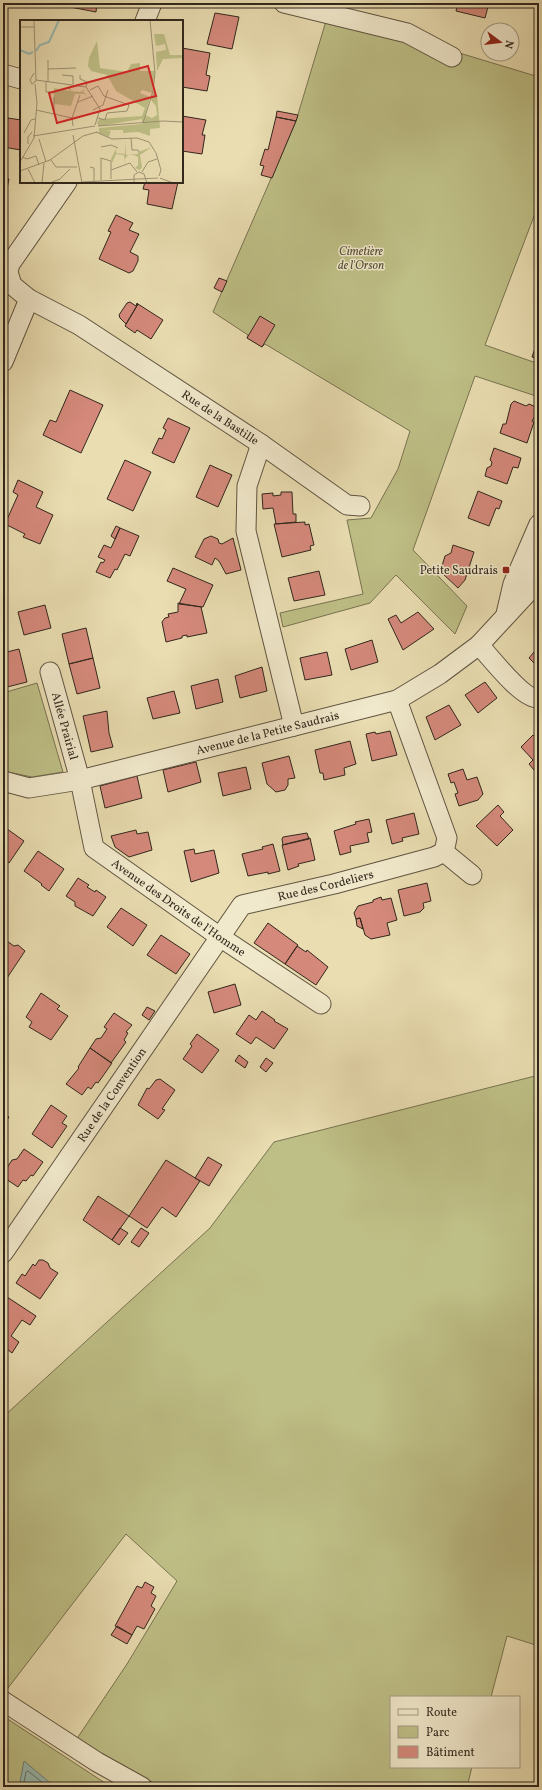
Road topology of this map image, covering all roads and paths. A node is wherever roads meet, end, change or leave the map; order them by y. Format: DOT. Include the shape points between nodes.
graph roads {
  1 [pos="152,3"];
  2 [pos="284,3"];
  3 [pos="145,20"];
  4 [pos="452,57"];
  5 [pos="3,74"];
  6 [pos="20,79"];
  7 [pos="66,183"];
  8 [pos="6,272"];
  9 [pos="29,299"];
  10 [pos="3,362"];
  11 [pos="261,444"];
  12 [pos="360,506"];
  13 [pos="539,524"];
  14 [pos="539,568"];
  15 [pos="506,616"];
  16 [pos="479,645"];
  17 [pos="50,672"];
  18 [pos="539,698"];
  19 [pos="397,700"];
  20 [pos="294,726"];
  21 [pos="80,780"];
  22 [pos="3,781"];
  23 [pos="444,852"];
  24 [pos="472,875"];
  25 [pos="220,936"];
  26 [pos="321,1004"];
  27 [pos="3,1253"];
  28 [pos="3,1701"];
  29 [pos="142,1787"];
  1 -- 3 [label="street"];
  2 -- 4 [label="street" via="407,33"];
  5 -- 6 [label="street"];
  7 -- 8 [label="street"];
  8 -- 9 [label="street, Rue de la Bastille" via="12,285"];
  9 -- 10 [label="street"];
  9 -- 11 [label="street, Rue de la Bastille" via="79,325"];
  11 -- 12 [label="street" via="346,505"];
  11 -- 20 [label="street, Rue de la Bastille" via="246,486 246,530"];
  13 -- 15 [label="street" via="513,584"];
  14 -- 15 [label="street, Avenue de la Petite Saudrais" via="529,591"];
  15 -- 16 [label="street, Avenue de la Petite Saudrais"];
  16 -- 18 [label="street" via="523,692"];
  16 -- 19 [label="street, Avenue de la Petite Saudrais" via="440,674"];
  17 -- 21 [label="street, Allée Prairial"];
  19 -- 20 [label="street, Avenue de la Petite Saudrais"];
  19 -- 23 [label="street" via="447,838"];
  20 -- 21 [label="street, Avenue de la Petite Saudrais"];
  21 -- 22 [label="street, Avenue de la Petite Saudrais" via="29,788"];
  21 -- 25 [label="street, Avenue des Droits de l'Homme" via="94,848"];
  23 -- 24 [label="street"];
  23 -- 25 [label="street, Rue des Cordeliers" via="426,860 242,905"];
  25 -- 26 [label="street, Avenue des Droits de l'Homme"];
  25 -- 27 [label="street, Rue de la Convention"];
  28 -- 29 [label="street" via="97,1762"];
}
